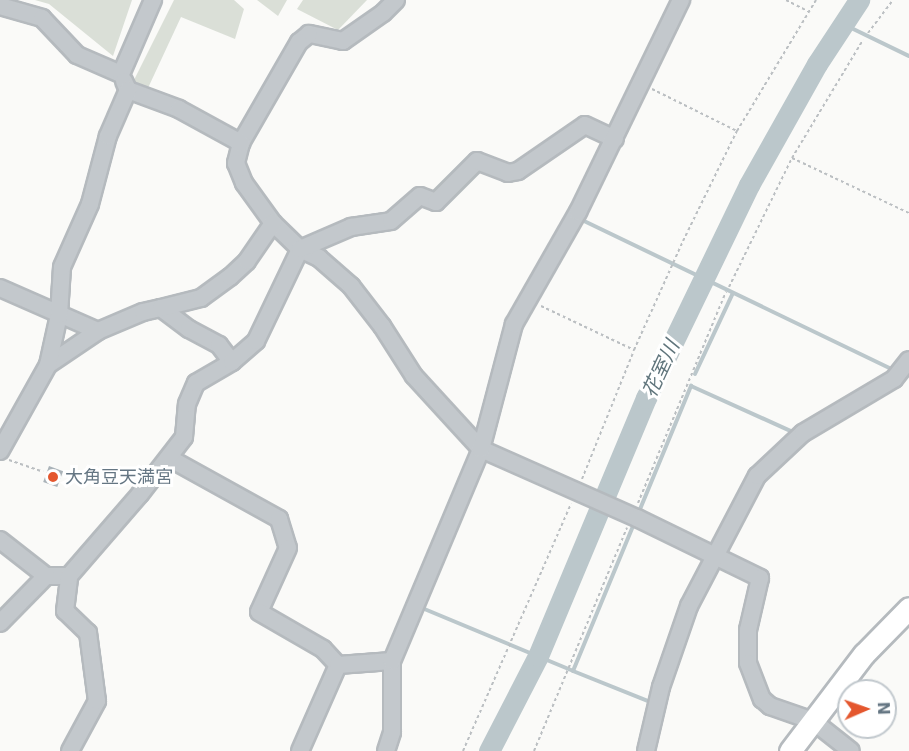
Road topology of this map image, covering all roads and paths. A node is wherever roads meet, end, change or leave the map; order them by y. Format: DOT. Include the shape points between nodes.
graph roads {
  1 [pos="153,0"];
  2 [pos="396,0"];
  3 [pos="681,0"];
  4 [pos="786,0"];
  5 [pos="816,0"];
  6 [pos="893,0"];
  7 [pos="0,6"];
  8 [pos="808,11"];
  9 [pos="868,33"];
  10 [pos="863,40"];
  11 [pos="125,82"];
  12 [pos="641,84"];
  13 [pos="737,131"];
  14 [pos="615,139"];
  15 [pos="241,143"];
  16 [pos="792,158"];
  17 [pos="909,213"];
  18 [pos="273,223"];
  19 [pos="300,249"];
  20 [pos="729,287"];
  21 [pos="0,288"];
  22 [pos="528,300"];
  23 [pos="161,308"];
  24 [pos="59,315"];
  25 [pos="98,331"];
  26 [pos="634,350"];
  27 [pos="909,360"];
  28 [pos="232,362"];
  29 [pos="48,365"];
  30 [pos="481,449"];
  31 [pos="0,451"];
  32 [pos="0,456"];
  33 [pos="169,458"];
  34 [pos="43,472"];
  35 [pos="577,491"];
  36 [pos="0,540"];
  37 [pos="714,557"];
  38 [pos="46,576"];
  39 [pos="69,576"];
  40 [pos="909,608"];
  41 [pos="0,624"];
  42 [pos="392,661"];
  43 [pos="338,665"];
  44 [pos="813,721"];
  45 [pos="70,751"];
  46 [pos="300,751"];
  47 [pos="386,751"];
  48 [pos="463,751"];
  49 [pos="646,751"];
  50 [pos="790,751"];
  51 [pos="851,751"];
  1 -- 11 [label="street"];
  2 -- 15 [label="street" via="343,41 309,34 299,42"];
  3 -- 12 [label="street"];
  4 -- 8 [label="path"];
  5 -- 8 [label="path"];
  6 -- 9 [label="path"];
  7 -- 11 [label="street" via="42,18 77,55"];
  8 -- 13 [label="path"];
  10 -- 16 [label="path"];
  11 -- 15 [label="street"];
  11 -- 24 [label="street" via="90,204 62,267"];
  12 -- 13 [label="path"];
  12 -- 14 [label="street"];
  13 -- 26 [label="path"];
  14 -- 19 [label="street" via="585,126 518,171 508,173 477,161 436,202 420,196 391,221 351,227"];
  14 -- 22 [label="street"];
  15 -- 18 [label="street" via="236,163 244,183"];
  16 -- 17 [label="path"];
  16 -- 20 [label="path"];
  18 -- 19 [label="street"];
  18 -- 23 [label="street" via="247,261 230,277 201,298"];
  19 -- 28 [label="street" via="256,341"];
  19 -- 30 [label="street" via="319,258 351,286 414,376"];
  21 -- 24 [label="street"];
  22 -- 26 [label="path"];
  22 -- 30 [label="street" via="514,324"];
  23 -- 25 [label="street"];
  23 -- 28 [label="street" via="219,345"];
  24 -- 25 [label="street"];
  24 -- 29 [label="street"];
  25 -- 29 [label="street"];
  26 -- 35 [label="path"];
  27 -- 37 [label="street" via="894,379 803,433 757,476"];
  28 -- 33 [label="street" via="196,383 187,404 184,437"];
  29 -- 31 [label="street"];
  30 -- 35 [label="street"];
  30 -- 42 [label="street"];
  32 -- 34 [label="path"];
  33 -- 39 [label="street"];
  33 -- 43 [label="street" via="279,519 288,548 259,612 323,649"];
  35 -- 37 [label="street"];
  35 -- 48 [label="path"];
  36 -- 38 [label="street"];
  37 -- 44 [label="street" via="760,578 748,630 748,663 762,699 770,706"];
  37 -- 49 [label="street" via="689,606 661,687"];
  38 -- 39 [label="street"];
  38 -- 41 [label="street"];
  39 -- 45 [label="street" via="65,611 88,633 98,701"];
  40 -- 44 [label="main road" via="864,654"];
  42 -- 43 [label="street"];
  42 -- 47 [label="street" via="392,732"];
  43 -- 46 [label="street"];
  44 -- 50 [label="main road"];
  44 -- 51 [label="street"];
}
